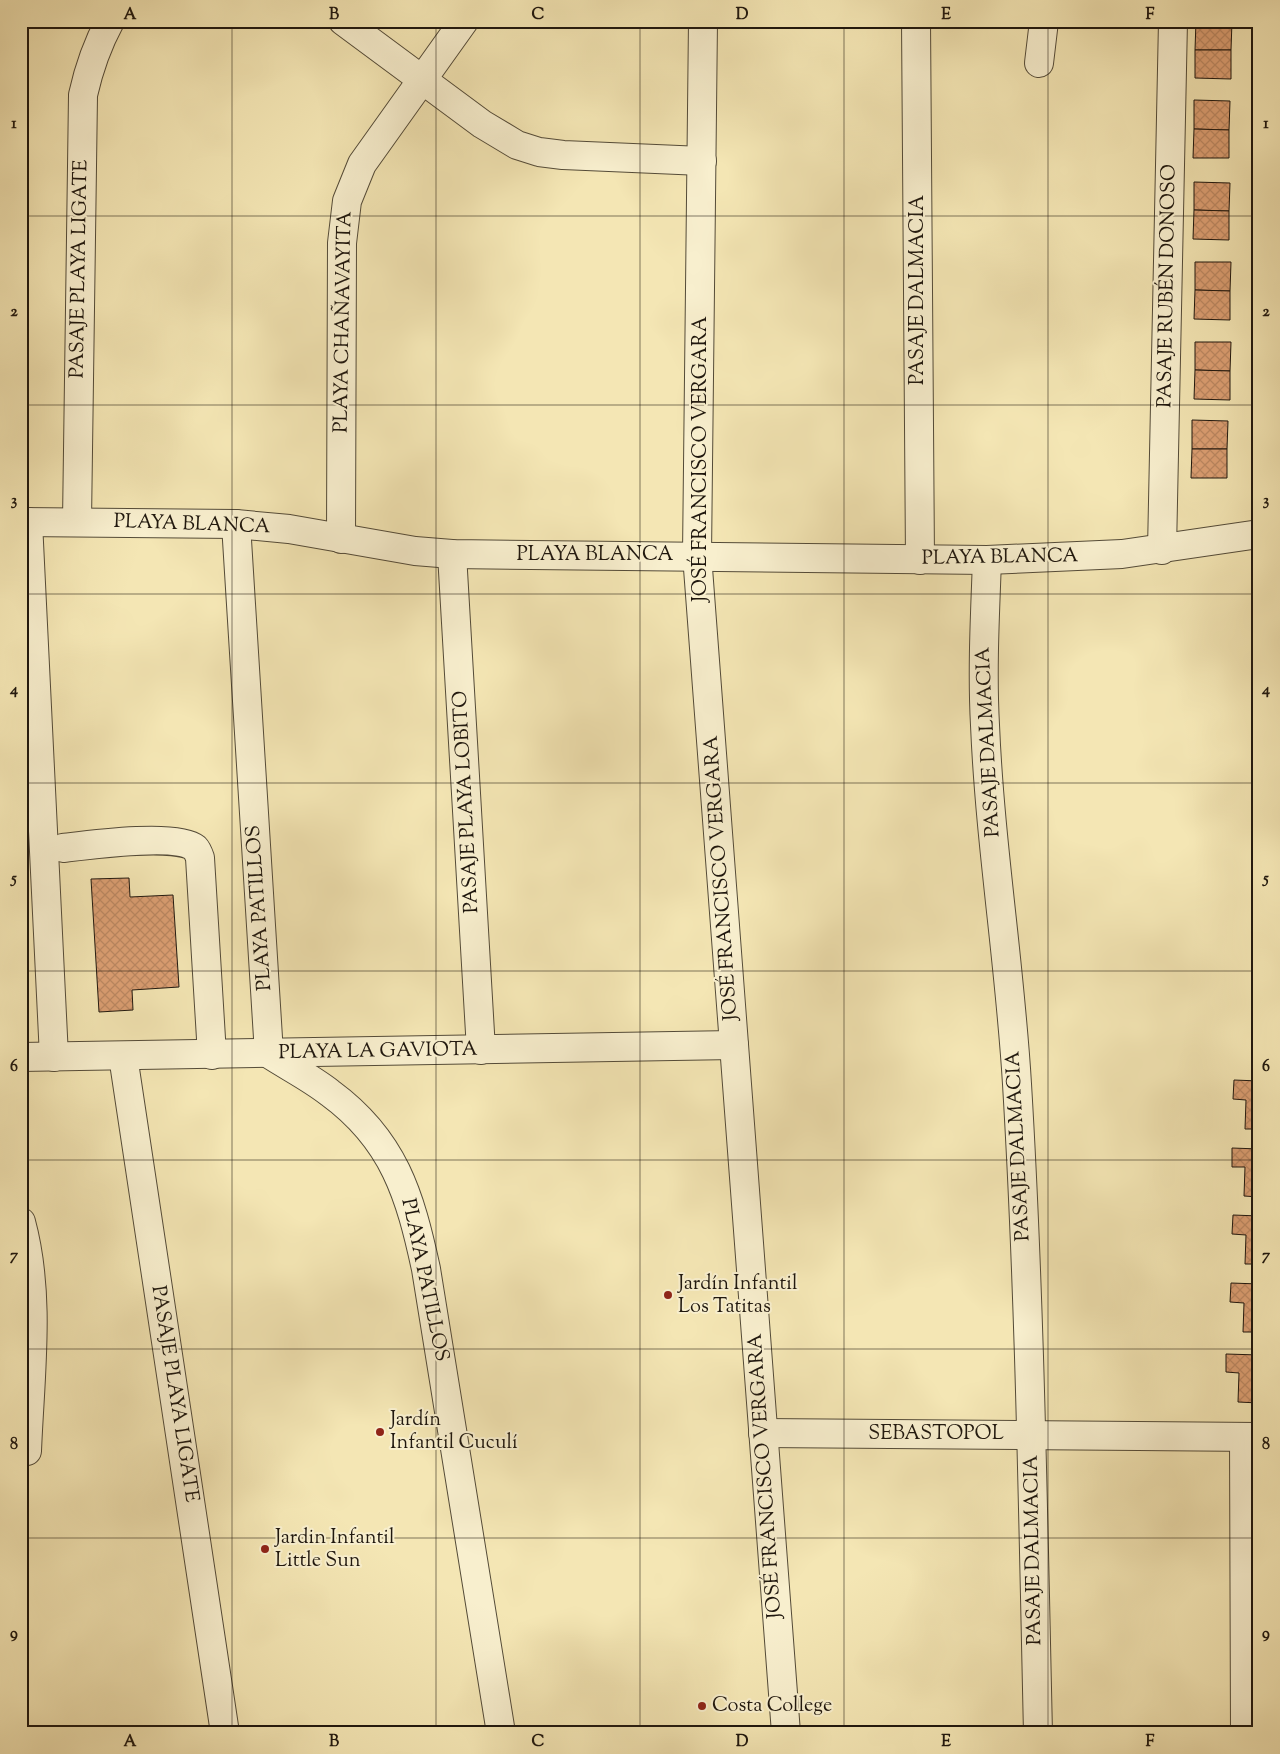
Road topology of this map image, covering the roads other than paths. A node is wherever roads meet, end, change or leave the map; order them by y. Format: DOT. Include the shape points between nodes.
graph roads {
  1 [pos="110,21"];
  2 [pos="343,21"];
  3 [pos="464,21"];
  4 [pos="704,21"];
  5 [pos="916,21"];
  6 [pos="1044,21"];
  7 [pos="1173,21"];
  8 [pos="1039,64"];
  9 [pos="422,80"];
  10 [pos="702,161"];
  11 [pos="25,522"];
  12 [pos="77,522"];
  13 [pos="236,524"];
  14 [pos="1259,534"];
  15 [pos="341,539"];
  16 [pos="1162,550"];
  17 [pos="452,554"];
  18 [pos="697,555"];
  19 [pos="920,560"];
  20 [pos="987,560"];
  21 [pos="63,848"];
  22 [pos="734,1045"];
  23 [pos="481,1050"];
  24 [pos="268,1054"];
  25 [pos="212,1055"];
  26 [pos="123,1056"];
  27 [pos="21,1057"];
  28 [pos="54,1057"];
  29 [pos="21,1222"];
  30 [pos="763,1433"];
  31 [pos="1031,1435"];
  32 [pos="1251,1437"];
  33 [pos="27,1451"];
  34 [pos="225,1733"];
  35 [pos="501,1733"];
  36 [pos="786,1733"];
  37 [pos="1038,1733"];
  38 [pos="1245,1733"];
  1 -- 12 [label="street, PASAJE PLAYA LIGATE" via="92,60 83,94"];
  2 -- 9 [label="street"];
  3 -- 9 [label="street, PLAYA CHAÑAVAYITA"];
  4 -- 10 [label="street, JOSÉ FRANCISCO VERGARA"];
  5 -- 19 [label="street, PASAJE DALMACIA"];
  6 -- 8 [label="street"];
  7 -- 16 [label="street, PASAJE RUBÉN DONOSO"];
  9 -- 10 [label="street" via="499,136 539,152"];
  9 -- 15 [label="street, PLAYA CHAÑAVAYITA" via="362,164 344,215"];
  10 -- 18 [label="street, JOSÉ FRANCISCO VERGARA"];
  11 -- 12 [label="street, PLAYA BLANCA"];
  11 -- 28 [label="street"];
  12 -- 13 [label="street, PLAYA BLANCA"];
  13 -- 15 [label="street, PLAYA BLANCA"];
  13 -- 24 [label="street, PLAYA PATILLOS"];
  14 -- 16 [label="street, PLAYA BLANCA"];
  15 -- 17 [label="street, PLAYA BLANCA"];
  16 -- 20 [label="street, PLAYA BLANCA"];
  17 -- 18 [label="street, PLAYA BLANCA"];
  17 -- 23 [label="street, PASAJE PLAYA LOBITO"];
  18 -- 19 [label="street, PLAYA BLANCA"];
  18 -- 22 [label="street, JOSÉ FRANCISCO VERGARA"];
  19 -- 20 [label="street, PLAYA BLANCA"];
  20 -- 31 [label="street, PASAJE DALMACIA" via="983,656 985,725 1017,1089"];
  21 -- 25 [label="street" via="115,840 183,843 195,848 200,858"];
  22 -- 23 [label="street, PLAYA LA GAVIOTA"];
  22 -- 30 [label="street, JOSÉ FRANCISCO VERGARA"];
  23 -- 24 [label="street, PLAYA LA GAVIOTA"];
  24 -- 25 [label="street, PLAYA LA GAVIOTA"];
  24 -- 35 [label="street, PLAYA PATILLOS" via="351,1110 386,1152 409,1200 426,1269"];
  25 -- 26 [label="street, PLAYA LA GAVIOTA"];
  26 -- 28 [label="street, PLAYA LA GAVIOTA"];
  26 -- 34 [label="street, PASAJE PLAYA LIGATE"];
  27 -- 28 [label="street, PLAYA LA GAVIOTA"];
  29 -- 33 [label="street" via="33,1308"];
  30 -- 31 [label="street, SEBASTOPOL"];
  30 -- 36 [label="street, JOSÉ FRANCISCO VERGARA"];
  31 -- 32 [label="street, SEBASTOPOL"];
  31 -- 37 [label="street, PASAJE DALMACIA"];
  32 -- 38 [label="street"];
}
